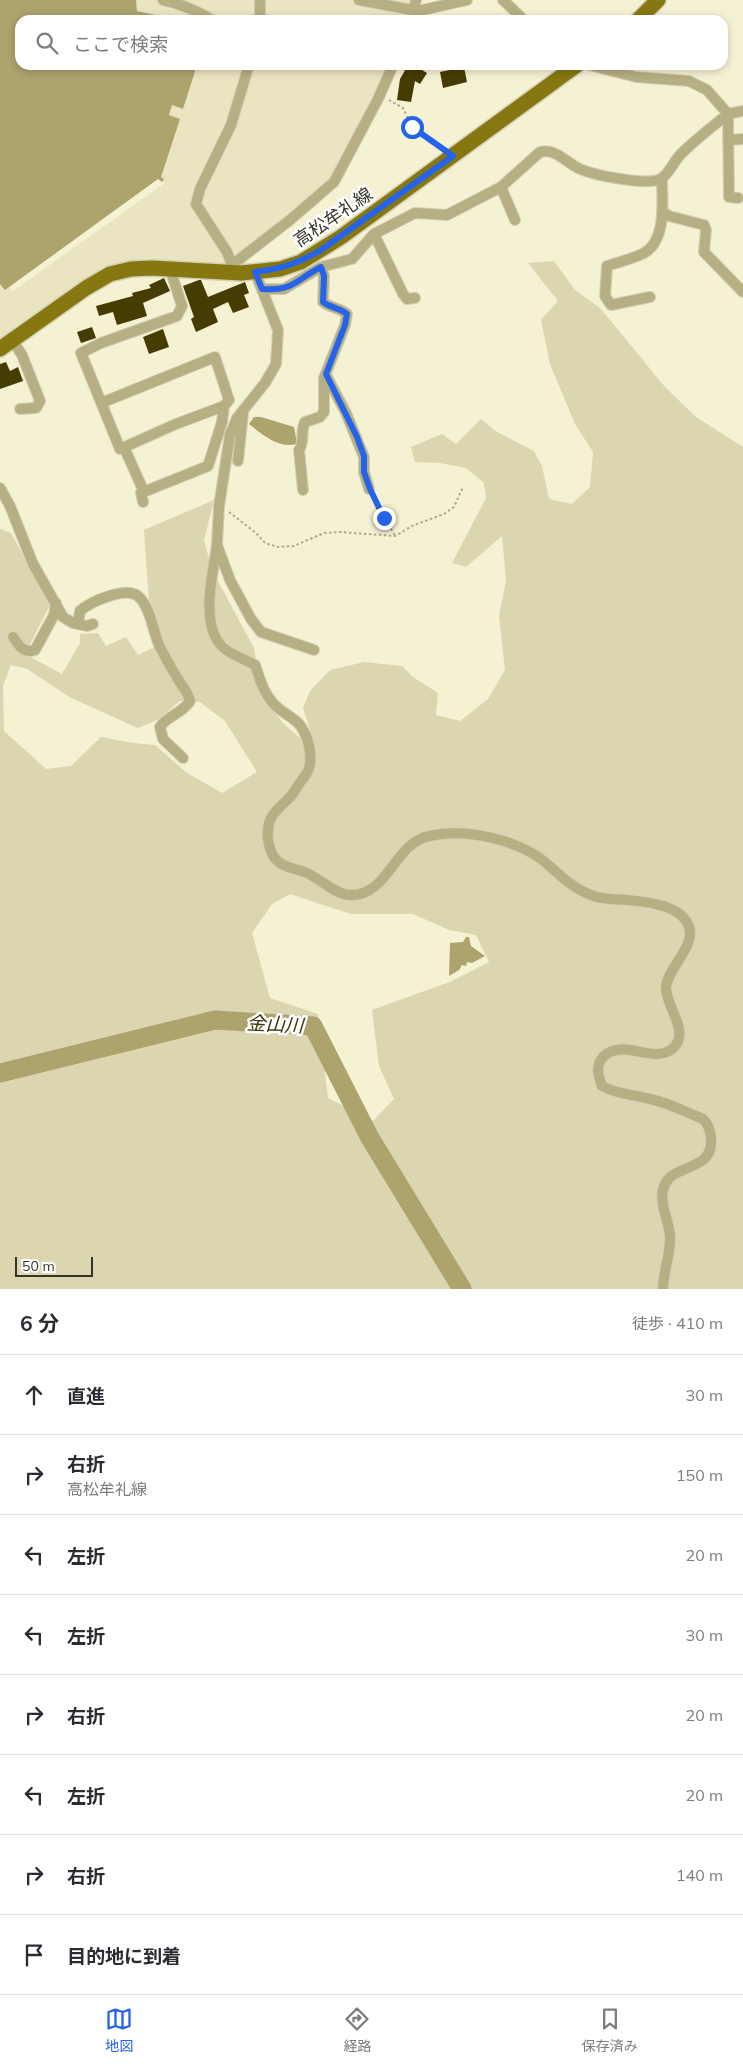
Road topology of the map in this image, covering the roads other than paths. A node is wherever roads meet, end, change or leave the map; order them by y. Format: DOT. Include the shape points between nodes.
graph roads {
  1 [pos="162,0"];
  2 [pos="260,0"];
  3 [pos="359,0"];
  4 [pos="467,0"];
  5 [pos="502,0"];
  6 [pos="658,0"];
  7 [pos="414,10"];
  8 [pos="204,15"];
  9 [pos="260,15"];
  10 [pos="518,15"];
  11 [pos="643,15"];
  12 [pos="247,70"];
  13 [pos="391,70"];
  14 [pos="571,70"];
  15 [pos="610,70"];
  16 [pos="743,111"];
  17 [pos="728,114"];
  18 [pos="743,139"];
  19 [pos="728,140"];
  20 [pos="662,179"];
  21 [pos="501,187"];
  22 [pos="738,198"];
  23 [pos="662,211"];
  24 [pos="515,220"];
  25 [pos="374,234"];
  26 [pos="321,267"];
  27 [pos="170,269"];
  28 [pos="232,269"];
  29 [pos="255,272"];
  30 [pos="262,289"];
  31 [pos="743,292"];
  32 [pos="650,297"];
  33 [pos="415,298"];
  34 [pos="6,345"];
  35 [pos="326,374"];
  36 [pos="101,402"];
  37 [pos="224,406"];
  38 [pos="20,409"];
  39 [pos="244,410"];
  40 [pos="124,447"];
  41 [pos="238,461"];
  42 [pos="0,488"];
  43 [pos="370,489"];
  44 [pos="303,490"];
  45 [pos="217,546"];
  46 [pos="56,603"];
  47 [pos="78,624"];
  48 [pos="93,624"];
  49 [pos="13,637"];
  50 [pos="314,650"];
  51 [pos="183,758"];
  52 [pos="663,1289"];
  1 -- 8 [label="street" via="181,4"];
  2 -- 9 [label="street"];
  3 -- 7 [label="street"];
  4 -- 7 [label="street"];
  5 -- 10 [label="street"];
  6 -- 11 [label="main road"];
  12 -- 28 [label="street" via="231,124 196,204 227,252"];
  13 -- 28 [label="street" via="334,182"];
  14 -- 29 [label="main road, 高松牟礼線" via="321,250 301,262"];
  15 -- 17 [label="street" via="689,81 707,90"];
  16 -- 17 [label="street"];
  17 -- 19 [label="street"];
  17 -- 20 [label="street" via="681,154"];
  18 -- 19 [label="street"];
  19 -- 22 [label="street" via="729,196"];
  20 -- 21 [label="street" via="653,182 601,176 580,169 547,150 533,156"];
  20 -- 23 [label="street"];
  21 -- 24 [label="street"];
  21 -- 25 [label="street" via="447,215 415,213"];
  23 -- 31 [label="street" via="669,216 704,225 704,252"];
  23 -- 32 [label="street" via="656,240 646,252 607,266 605,296 611,306"];
  25 -- 26 [label="street" via="352,259"];
  25 -- 33 [label="street" via="407,299"];
  26 -- 30 [label="street" via="290,287"];
  26 -- 35 [label="street" via="323,302 347,314"];
  27 -- 28 [label="main road, 高松牟礼線"];
  27 -- 34 [label="main road, 高松牟礼線" via="131,269 110,274"];
  27 -- 36 [label="street" via="182,306 176,316 101,343 81,354"];
  28 -- 29 [label="main road, 高松牟礼線"];
  29 -- 30 [label="street"];
  30 -- 39 [label="street" via="278,330 276,364 266,383"];
  34 -- 38 [label="street" via="22,355 40,401 36,408"];
  35 -- 43 [label="street" via="362,450"];
  35 -- 44 [label="street" via="324,412 320,417 305,422 302,429 299,450"];
  36 -- 37 [label="street" via="215,357 229,400"];
  36 -- 40 [label="street" via="120,449"];
  37 -- 40 [label="street"];
  37 -- 40 [label="street" via="208,466 144,497"];
  39 -- 41 [label="street"];
  39 -- 45 [label="street" via="230,435 219,506"];
  42 -- 46 [label="street" via="33,564"];
  45 -- 50 [label="street" via="230,580 261,632"];
  45 -- 52 [label="street" via="208,612 217,641 255,665 263,689 273,704 298,723 310,753 309,770 274,812 268,828 272,856 281,864 306,873 346,895 354,894 374,889 398,859 426,836 487,836 531,852 574,887 593,897 652,903 680,914 688,922 690,941 666,988 679,1032 677,1042 671,1049 658,1054 625,1049 609,1052 600,1060 597,1072 602,1086 615,1093 647,1098 684,1110 702,1119 710,1129 711,1145 704,1160 674,1175 666,1182 662,1194 670,1234"];
  46 -- 47 [label="street" via="63,617"];
  46 -- 49 [label="street" via="54,615 35,650 22,649"];
  47 -- 48 [label="street"];
  47 -- 51 [label="street" via="80,612 94,600 129,592 139,596 159,646 190,701 185,709 164,720 160,727 163,739"];
}
